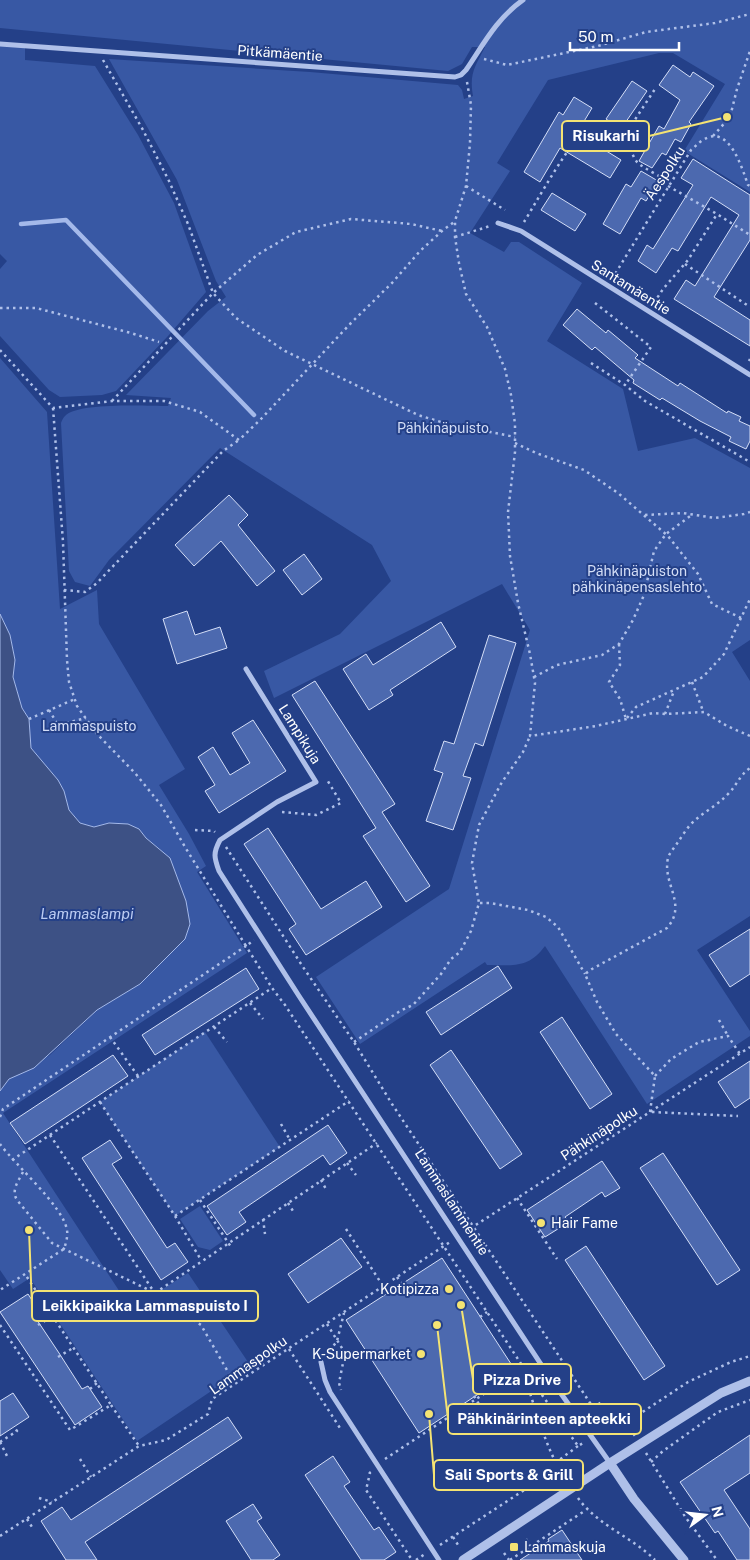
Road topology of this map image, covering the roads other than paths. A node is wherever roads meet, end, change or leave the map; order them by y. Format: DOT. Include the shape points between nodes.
graph roads {
  1 [pos="523,0"];
  2 [pos="0,44"];
  3 [pos="498,223"];
  4 [pos="750,375"];
  5 [pos="246,670"];
  6 [pos="214,849"];
  7 [pos="321,1362"];
  8 [pos="750,1381"];
  9 [pos="610,1463"];
  10 [pos="438,1560"];
  11 [pos="463,1560"];
  12 [pos="684,1560"];
  1 -- 2 [label="street, Pitkämäentie" via="501,18 466,70 461,75 448,77"];
  3 -- 4 [label="street, Santamäentie" via="521,231"];
  5 -- 6 [label="street, Lampikuja" via="316,782 277,802 220,840"];
  6 -- 9 [label="street, Lammaslammentie" via="219,871 260,935 550,1378"];
  7 -- 10 [label="street" via="330,1392"];
  8 -- 9 [label="street" via="720,1393"];
  9 -- 11 [label="street"];
  9 -- 12 [label="street, Lammaslammentie" via="634,1499"];
}
